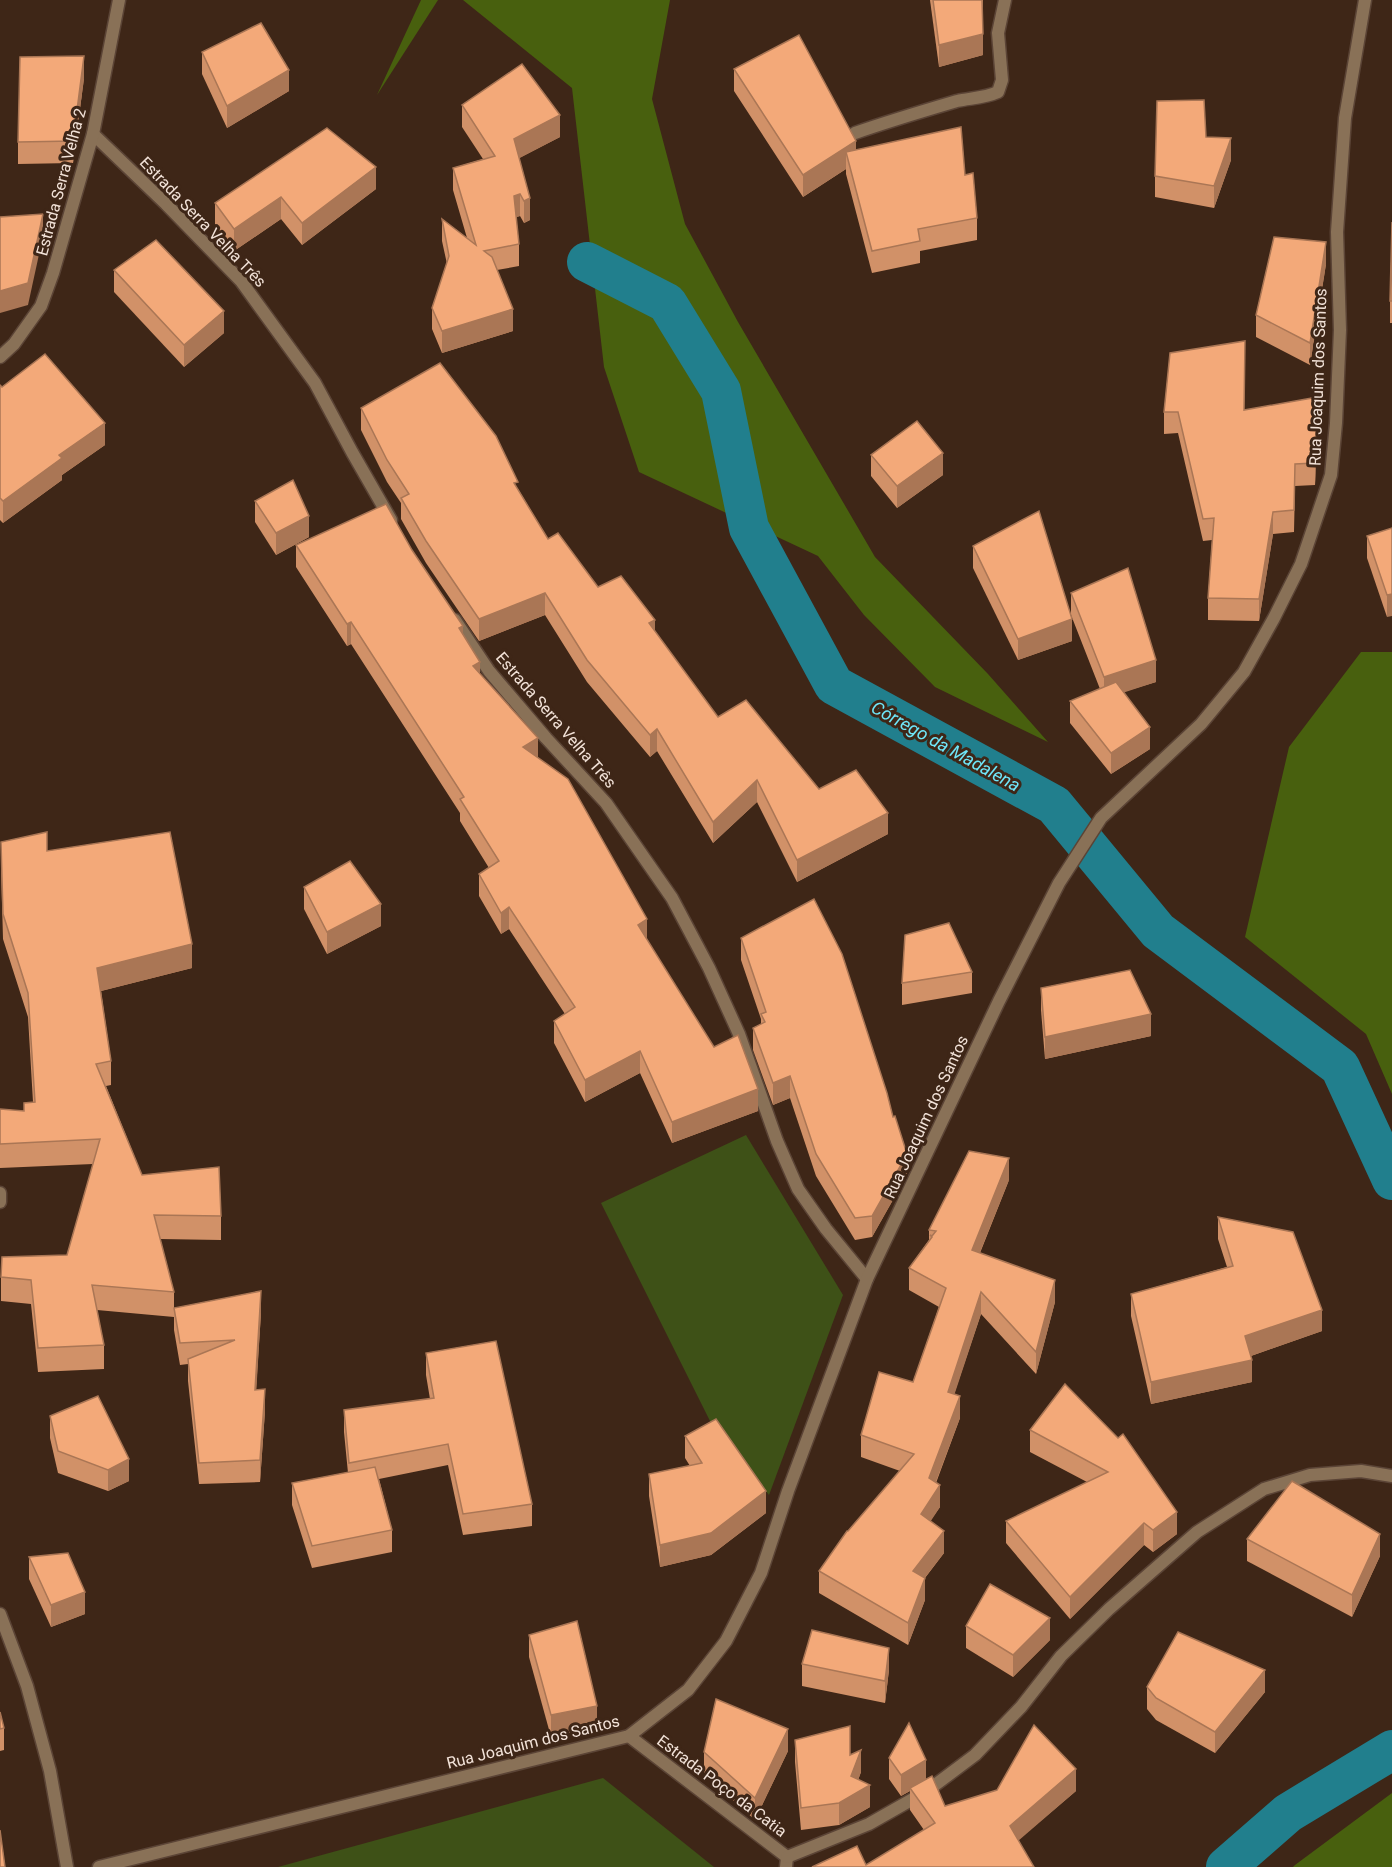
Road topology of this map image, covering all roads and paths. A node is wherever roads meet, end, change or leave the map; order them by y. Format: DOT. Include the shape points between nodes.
graph roads {
  1 [pos="119,0"];
  2 [pos="1005,0"];
  3 [pos="1365,0"];
  4 [pos="855,133"];
  5 [pos="93,134"];
  6 [pos="0,357"];
  7 [pos="397,529"];
  8 [pos="451,614"];
  9 [pos="0,1193"];
  10 [pos="0,1202"];
  11 [pos="867,1279"];
  12 [pos="1392,1476"];
  13 [pos="0,1614"];
  14 [pos="628,1736"];
  15 [pos="786,1862"];
  16 [pos="66,1867"];
  17 [pos="99,1867"];
  1 -- 5 [label="street, Estrada Serra Velha 2"];
  2 -- 4 [label="street" via="998,33 1002,80 998,92"];
  3 -- 11 [label="street, Rua Joaquim dos Santos" via="1345,118 1337,232 1340,330 1331,475 1301,564 1244,672 1201,724 1101,818 1059,883"];
  5 -- 6 [label="street, Estrada Serra Velha 2" via="41,306"];
  5 -- 7 [label="street, Estrada Serra Velha Três" via="241,281 315,383"];
  8 -- 11 [label="street, Estrada Serra Velha Três" via="489,671 606,803 672,898 739,1034 798,1190"];
  9 -- 10 [label="street"];
  11 -- 14 [label="street, Rua Joaquim dos Santos" via="761,1573 726,1641 688,1690"];
  12 -- 15 [label="street" via="1361,1471 1310,1475 1264,1489 1197,1532 1109,1609 1061,1656 1021,1707 975,1755 927,1791 869,1824"];
  13 -- 16 [label="street" via="27,1686 50,1771"];
  14 -- 15 [label="street, Estrada Poço da Catia"];
  14 -- 17 [label="street, Rua Joaquim dos Santos"];
}
